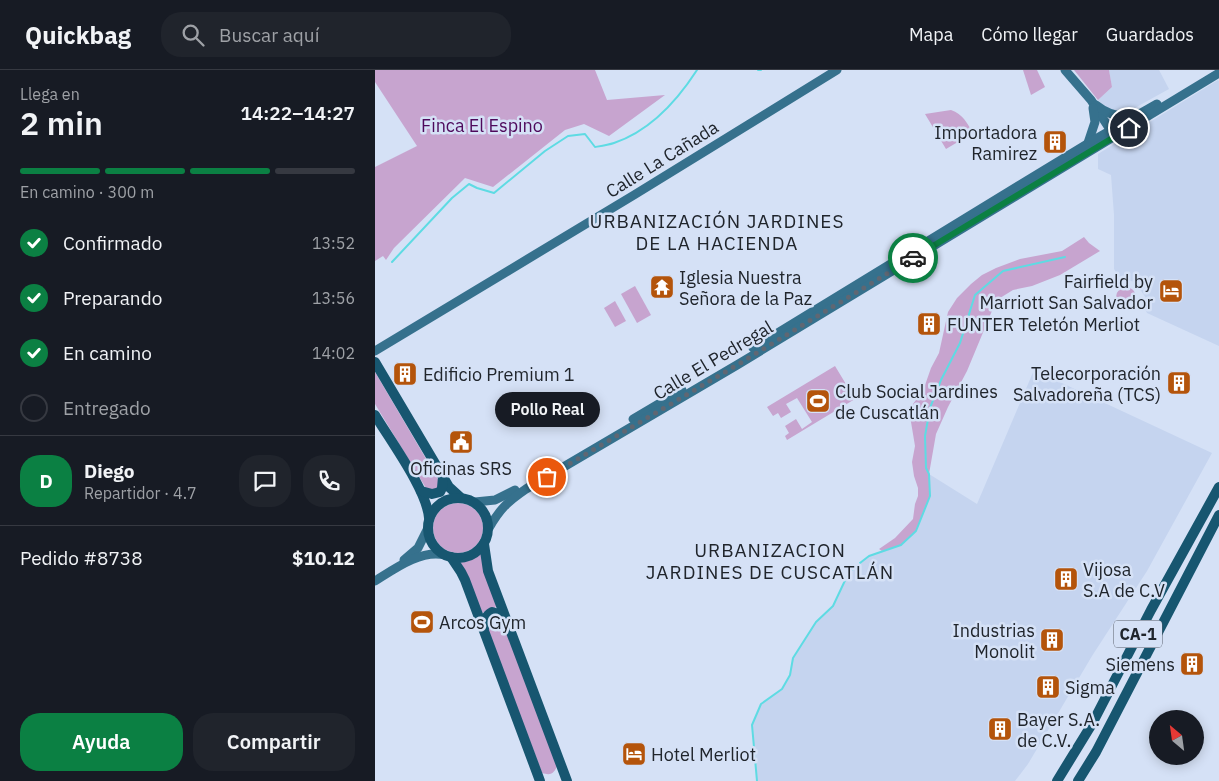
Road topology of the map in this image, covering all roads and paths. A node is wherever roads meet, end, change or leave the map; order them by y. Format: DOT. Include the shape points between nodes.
graph roads {
  1 [pos="837,70"];
  2 [pos="1065,70"];
  3 [pos="1213,70"];
  4 [pos="1219,73"];
  5 [pos="1091,100"];
  6 [pos="1140,114"];
  7 [pos="1113,133"];
  8 [pos="1087,144"];
  9 [pos="375,351"];
  10 [pos="375,362"];
  11 [pos="375,415"];
  12 [pos="443,477"];
  13 [pos="1219,487"];
  14 [pos="421,491"];
  15 [pos="460,497"];
  16 [pos="475,502"];
  17 [pos="1219,515"];
  18 [pos="429,518"];
  19 [pos="428,528"];
  20 [pos="489,528"];
  21 [pos="484,544"];
  22 [pos="444,555"];
  23 [pos="390,572"];
  24 [pos="375,581"];
  25 [pos="509,628"];
  26 [pos="484,632"];
  27 [pos="537,778"];
  28 [pos="567,781"];
  29 [pos="1057,781"];
  30 [pos="1078,781"];
  1 -- 9 [label="main road, Calle La Cañada"];
  2 -- 5 [label="main road"];
  3 -- 6 [label="main road, Calle El Pedregal"];
  4 -- 7 [label="main road, Calle El Pedregal"];
  5 -- 6 [label="main road" via="1119,116"];
  5 -- 7 [label="main road"];
  5 -- 8 [label="main road" via="1095,122"];
  6 -- 7 [label="main road, Calle El Pedregal"];
  7 -- 8 [label="main road, Calle El Pedregal"];
  7 -- 20 [label="main road, Calle El Pedregal" via="737,365 507,502"];
  8 -- 16 [label="main road, Calle El Pedregal" via="515,490 495,500"];
  10 -- 12 [label="main road"];
  11 -- 14 [label="main road"];
  12 -- 14 [label="main road" via="440,492"];
  12 -- 15 [label="main road"];
  13 -- 29 [label="main road, CA-1" via="1092,724"];
  14 -- 18 [label="main road" via="429,508"];
  15 -- 16 [label="main road"];
  15 -- 18 [label="main road" via="445,500"];
  16 -- 20 [label="main road" via="485,513"];
  17 -- 30 [label="main road, CA-1"];
  18 -- 19 [label="main road"];
  19 -- 22 [label="main road" via="431,541"];
  19 -- 23 [label="main road" via="419,548"];
  20 -- 21 [label="main road"];
  21 -- 22 [label="main road" via="463,558"];
  21 -- 25 [label="main road" via="488,571"];
  22 -- 23 [label="main road" via="412,560"];
  22 -- 26 [label="main road" via="461,572"];
  23 -- 24 [label="main road"];
  25 -- 26 [label="main road" via="499,614 493,612 485,619"];
  25 -- 28 [label="main road"];
  26 -- 27 [label="main road"];
}
